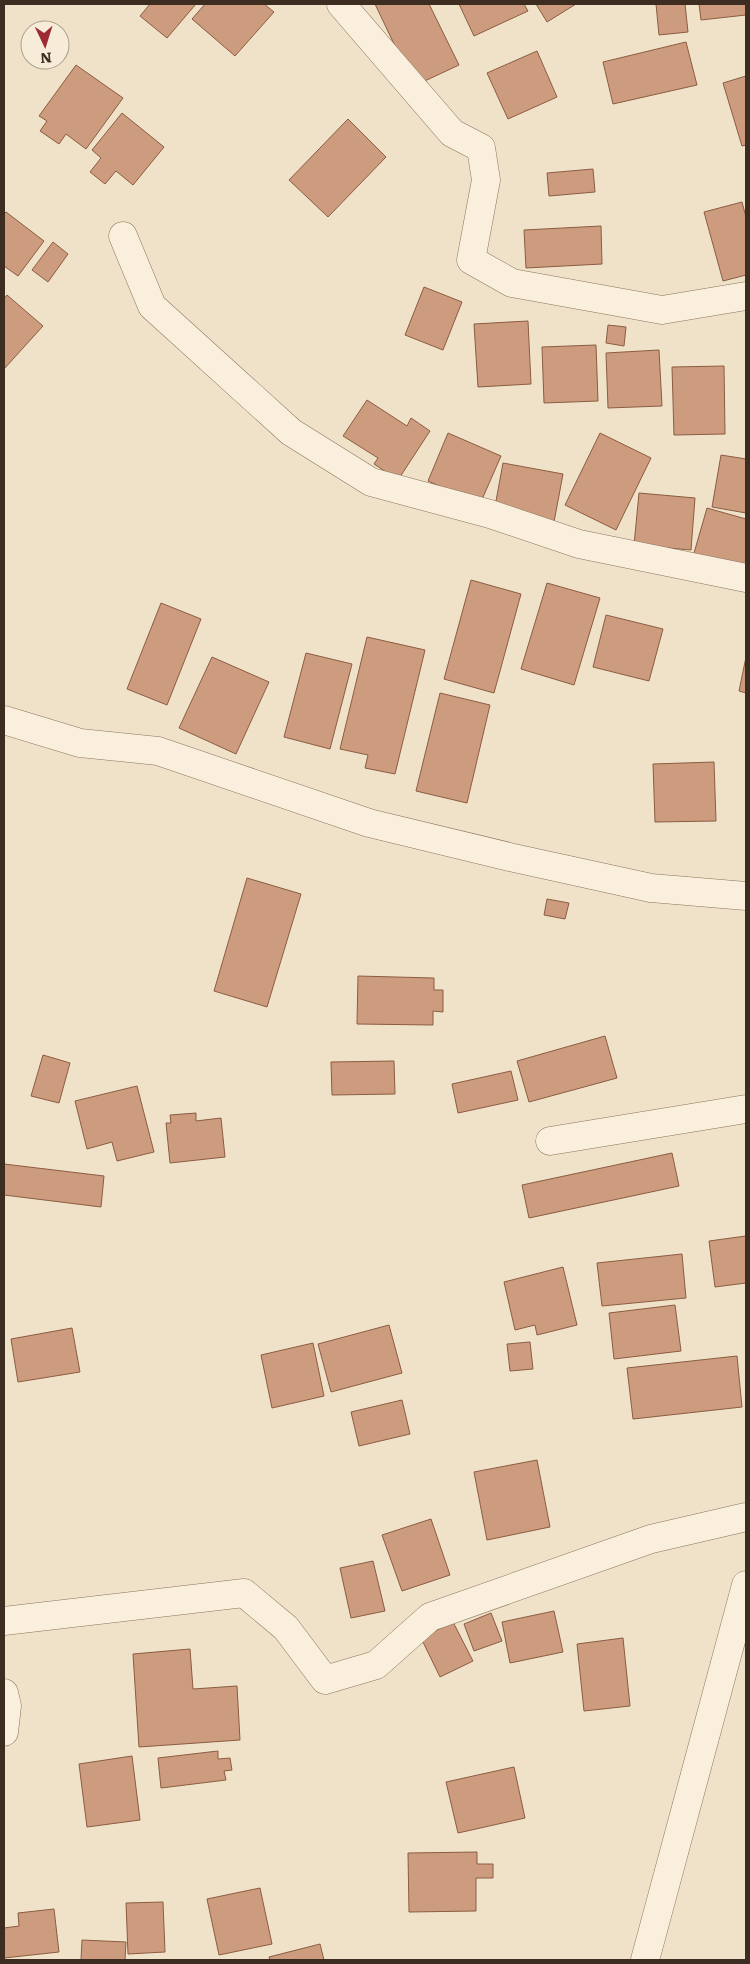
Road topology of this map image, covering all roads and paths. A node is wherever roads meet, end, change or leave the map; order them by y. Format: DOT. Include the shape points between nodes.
graph roads {
  1 [pos="341,4"];
  2 [pos="123,236"];
  3 [pos="746,296"];
  4 [pos="746,578"];
  5 [pos="4,720"];
  6 [pos="746,896"];
  7 [pos="746,1109"];
  8 [pos="550,1141"];
  9 [pos="746,1517"];
  10 [pos="746,1585"];
  11 [pos="4,1622"];
  12 [pos="4,1693"];
  13 [pos="4,1732"];
  14 [pos="645,1960"];
  1 -- 3 [label="street" via="452,133 481,148 486,180 471,260 512,283 662,310"];
  2 -- 4 [label="street" via="152,306 291,432 371,482 490,514 579,544"];
  5 -- 6 [label="street" via="80,743 158,751 369,823 514,858 651,888"];
  7 -- 8 [label="street"];
  9 -- 11 [label="street" via="650,1538 430,1617 376,1665 325,1680 286,1628 244,1593"];
  10 -- 14 [label="street"];
  12 -- 13 [label="street" via="7,1706"];
}
